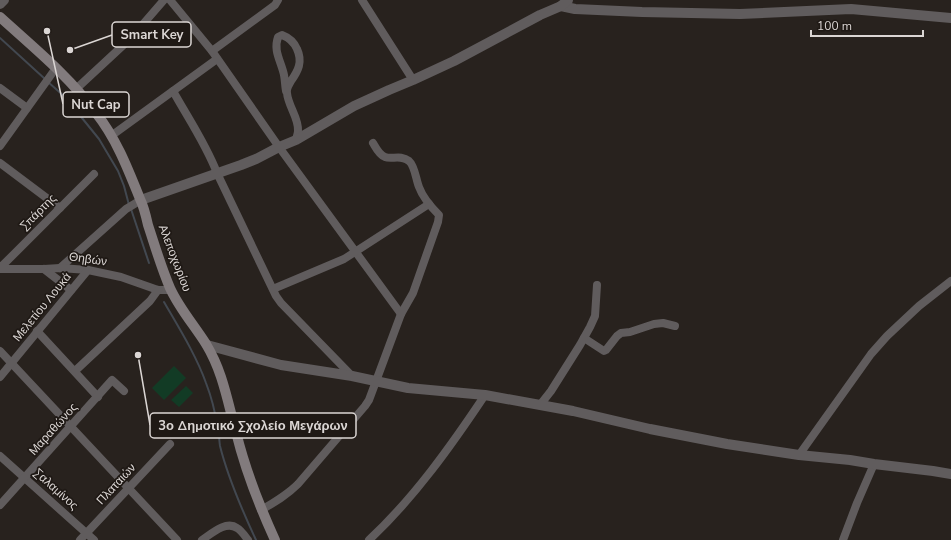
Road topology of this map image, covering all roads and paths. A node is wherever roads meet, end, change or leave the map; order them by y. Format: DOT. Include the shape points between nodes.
graph roads {
  1 [pos="4,0"];
  2 [pos="164,0"];
  3 [pos="170,0"];
  4 [pos="278,0"];
  5 [pos="362,0"];
  6 [pos="565,3"];
  7 [pos="0,4"];
  8 [pos="0,16"];
  9 [pos="951,18"];
  10 [pos="212,51"];
  11 [pos="217,59"];
  12 [pos="53,71"];
  13 [pos="413,80"];
  14 [pos="0,88"];
  15 [pos="76,89"];
  16 [pos="173,91"];
  17 [pos="286,91"];
  18 [pos="27,108"];
  19 [pos="111,136"];
  20 [pos="296,140"];
  21 [pos="373,143"];
  22 [pos="0,146"];
  23 [pos="279,146"];
  24 [pos="0,163"];
  25 [pos="217,173"];
  26 [pos="94,174"];
  27 [pos="139,201"];
  28 [pos="429,204"];
  29 [pos="60,208"];
  30 [pos="356,252"];
  31 [pos="60,268"];
  32 [pos="0,269"];
  33 [pos="44,269"];
  34 [pos="88,270"];
  35 [pos="951,281"];
  36 [pos="597,285"];
  37 [pos="273,289"];
  38 [pos="71,290"];
  39 [pos="158,290"];
  40 [pos="171,290"];
  41 [pos="401,314"];
  42 [pos="675,326"];
  43 [pos="38,331"];
  44 [pos="584,338"];
  45 [pos="207,345"];
  46 [pos="0,351"];
  47 [pos="12,363"];
  48 [pos="75,371"];
  49 [pos="352,376"];
  50 [pos="0,378"];
  51 [pos="376,381"];
  52 [pos="124,391"];
  53 [pos="485,395"];
  54 [pos="98,397"];
  55 [pos="540,405"];
  56 [pos="72,426"];
  57 [pos="170,444"];
  58 [pos="799,455"];
  59 [pos="0,456"];
  60 [pos="874,464"];
  61 [pos="951,474"];
  62 [pos="25,477"];
  63 [pos="129,488"];
  64 [pos="0,505"];
  65 [pos="261,510"];
  66 [pos="87,533"];
  67 [pos="80,540"];
  68 [pos="94,540"];
  69 [pos="178,540"];
  70 [pos="202,540"];
  71 [pos="248,540"];
  72 [pos="275,540"];
  73 [pos="369,540"];
  74 [pos="843,540"];
  1 -- 7 [label="street"];
  2 -- 15 [label="street" via="138,32"];
  3 -- 10 [label="street"];
  4 -- 10 [label="street" via="275,5"];
  5 -- 13 [label="street"];
  6 -- 9 [label="street" via="575,9 649,12 740,14 851,9"];
  6 -- 13 [label="street"];
  8 -- 12 [label="main road, Αλεποχωρίου"];
  10 -- 11 [label="street"];
  11 -- 16 [label="street"];
  11 -- 23 [label="street"];
  12 -- 15 [label="main road, Αλεποχωρίου"];
  12 -- 18 [label="street"];
  13 -- 20 [label="street" via="354,106"];
  14 -- 18 [label="street"];
  15 -- 19 [label="main road, Αλεποχωρίου" via="97,113"];
  16 -- 19 [label="street"];
  16 -- 25 [label="street" via="194,125"];
  17 -- 17 [label="street" via="300,61 294,42 282,35 278,37 275,48 284,74"];
  17 -- 20 [label="street" via="296,121"];
  18 -- 22 [label="street"];
  19 -- 27 [label="main road, Αλεποχωρίου"];
  20 -- 23 [label="street"];
  21 -- 28 [label="street" via="385,157 399,157 409,161"];
  23 -- 25 [label="street" via="247,163"];
  23 -- 30 [label="street"];
  24 -- 29 [label="street"];
  25 -- 27 [label="street"];
  25 -- 37 [label="street"];
  26 -- 29 [label="street, Σπάρτης"];
  27 -- 31 [label="street" via="126,209"];
  27 -- 40 [label="main road, Αλεποχωρίου"];
  28 -- 30 [label="street"];
  28 -- 41 [label="street" via="439,218 413,293"];
  29 -- 32 [label="street, Σπάρτης"];
  30 -- 37 [label="street"];
  30 -- 41 [label="street"];
  31 -- 33 [label="street, Θηβών"];
  31 -- 34 [label="street, Θηβών"];
  32 -- 33 [label="street, Θηβών"];
  33 -- 38 [label="street"];
  34 -- 38 [label="street, Μελετίου Λουκά"];
  34 -- 39 [label="street, Θηβών" via="121,277"];
  35 -- 58 [label="street" via="918,306 871,354"];
  36 -- 44 [label="street" via="595,316"];
  37 -- 49 [label="street" via="281,303"];
  38 -- 43 [label="street, Μελετίου Λουκά"];
  39 -- 40 [label="street, Θηβών"];
  39 -- 48 [label="street" via="150,301"];
  40 -- 45 [label="main road, Αλεποχωρίου"];
  41 -- 51 [label="street"];
  42 -- 44 [label="street" via="654,324 621,333 604,351"];
  43 -- 47 [label="street, Μελετίου Λουκά"];
  43 -- 48 [label="street"];
  44 -- 55 [label="street"];
  45 -- 49 [label="street" via="281,365"];
  45 -- 65 [label="main road, Αλεποχωρίου" via="223,384"];
  46 -- 47 [label="street"];
  47 -- 50 [label="street, Μελετίου Λουκά"];
  47 -- 56 [label="street"];
  48 -- 54 [label="street"];
  49 -- 51 [label="street"];
  51 -- 53 [label="street" via="414,388"];
  51 -- 65 [label="street" via="369,400 359,414 298,484 276,502"];
  52 -- 54 [label="street, Μαραθώνος" via="112,380"];
  53 -- 55 [label="street"];
  53 -- 73 [label="street" via="415,490"];
  54 -- 56 [label="street, Μαραθώνος"];
  55 -- 58 [label="street" via="701,440"];
  56 -- 62 [label="street, Μαραθώνος"];
  56 -- 63 [label="street"];
  57 -- 63 [label="street, Πλαταιών"];
  58 -- 60 [label="street"];
  59 -- 62 [label="street, Σαλαμίνος"];
  60 -- 61 [label="street"];
  60 -- 74 [label="street"];
  62 -- 64 [label="street, Μαραθώνος"];
  62 -- 66 [label="street, Σαλαμίνος"];
  63 -- 66 [label="street, Πλαταιών"];
  63 -- 69 [label="street"];
  65 -- 72 [label="main road, Αλεποχωρίου"];
  66 -- 67 [label="street, Πλαταιών"];
  66 -- 68 [label="street, Σαλαμίνος"];
  70 -- 71 [label="street" via="229,525 237,527"];
}
